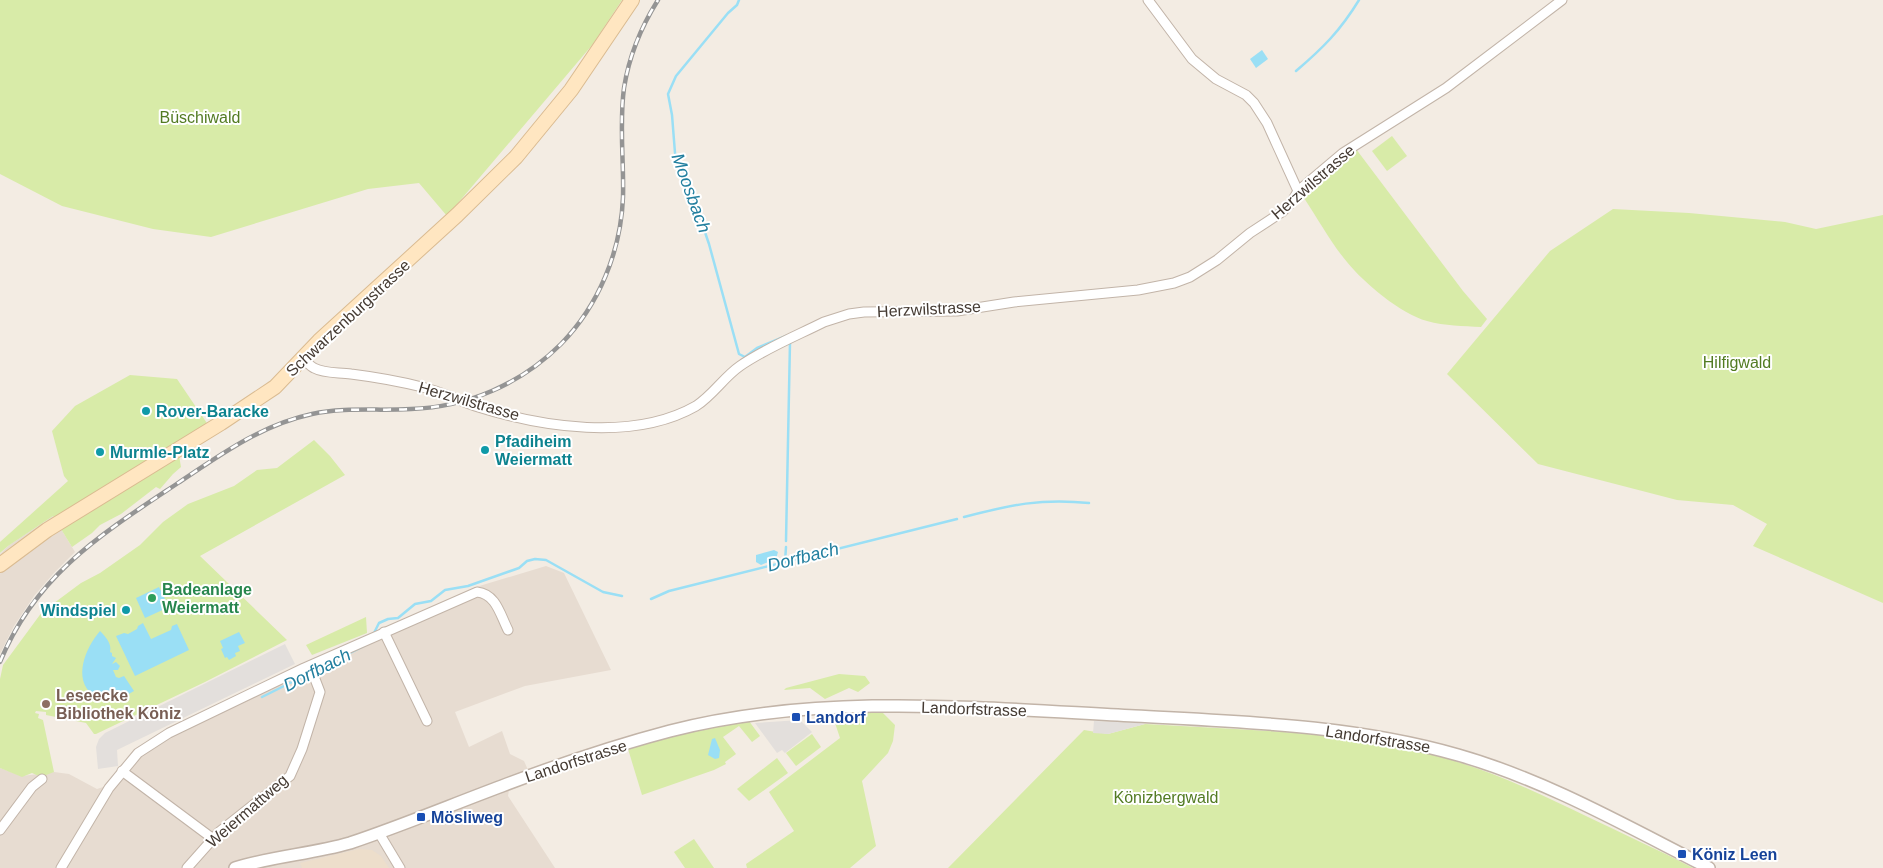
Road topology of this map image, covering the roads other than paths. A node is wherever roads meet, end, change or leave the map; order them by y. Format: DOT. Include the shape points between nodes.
graph roads {
  1 [pos="632,0"];
  2 [pos="1148,0"];
  3 [pos="1562,0"];
  4 [pos="1298,191"];
  5 [pos="302,358"];
  6 [pos="0,565"];
  7 [pos="508,630"];
  8 [pos="384,632"];
  9 [pos="310,666"];
  10 [pos="427,721"];
  11 [pos="122,771"];
  12 [pos="42,779"];
  13 [pos="0,830"];
  14 [pos="380,833"];
  15 [pos="212,838"];
  16 [pos="61,868"];
  17 [pos="187,868"];
  18 [pos="235,868"];
  19 [pos="400,868"];
  20 [pos="1709,868"];
  1 -- 5 [label="main road, Schwarzenburgstrasse" via="571,90 516,157"];
  2 -- 4 [label="street" via="1192,59 1216,80 1246,95 1254,103 1268,123"];
  3 -- 4 [label="street, Herzwilstrasse" via="1446,88 1343,153"];
  4 -- 5 [label="street, Herzwilstrasse" via="1282,212 1204,269 1182,280 1147,289 975,309 864,312 836,317 740,366 695,406 672,417 645,424 607,428 531,419 475,406 424,387 325,372"];
  5 -- 6 [label="main road, Schwarzenburgstrasse" via="268,392 47,530"];
  7 -- 8 [label="street" via="492,598 477,592"];
  8 -- 9 [label="street"];
  8 -- 10 [label="street"];
  9 -- 11 [label="street" via="169,732 138,752"];
  9 -- 15 [label="street, Weiermattweg" via="320,692 290,776"];
  11 -- 15 [label="street"];
  11 -- 16 [label="street" via="108,788"];
  12 -- 13 [label="street" via="32,787"];
  14 -- 18 [label="street, Landorfstrasse" via="337,847"];
  14 -- 19 [label="street"];
  14 -- 20 [label="street, Landorfstrasse" via="542,771 671,731 739,717 840,706 900,705 1244,722 1400,741 1462,756 1522,777"];
  15 -- 17 [label="street, Weiermattweg"];
}
